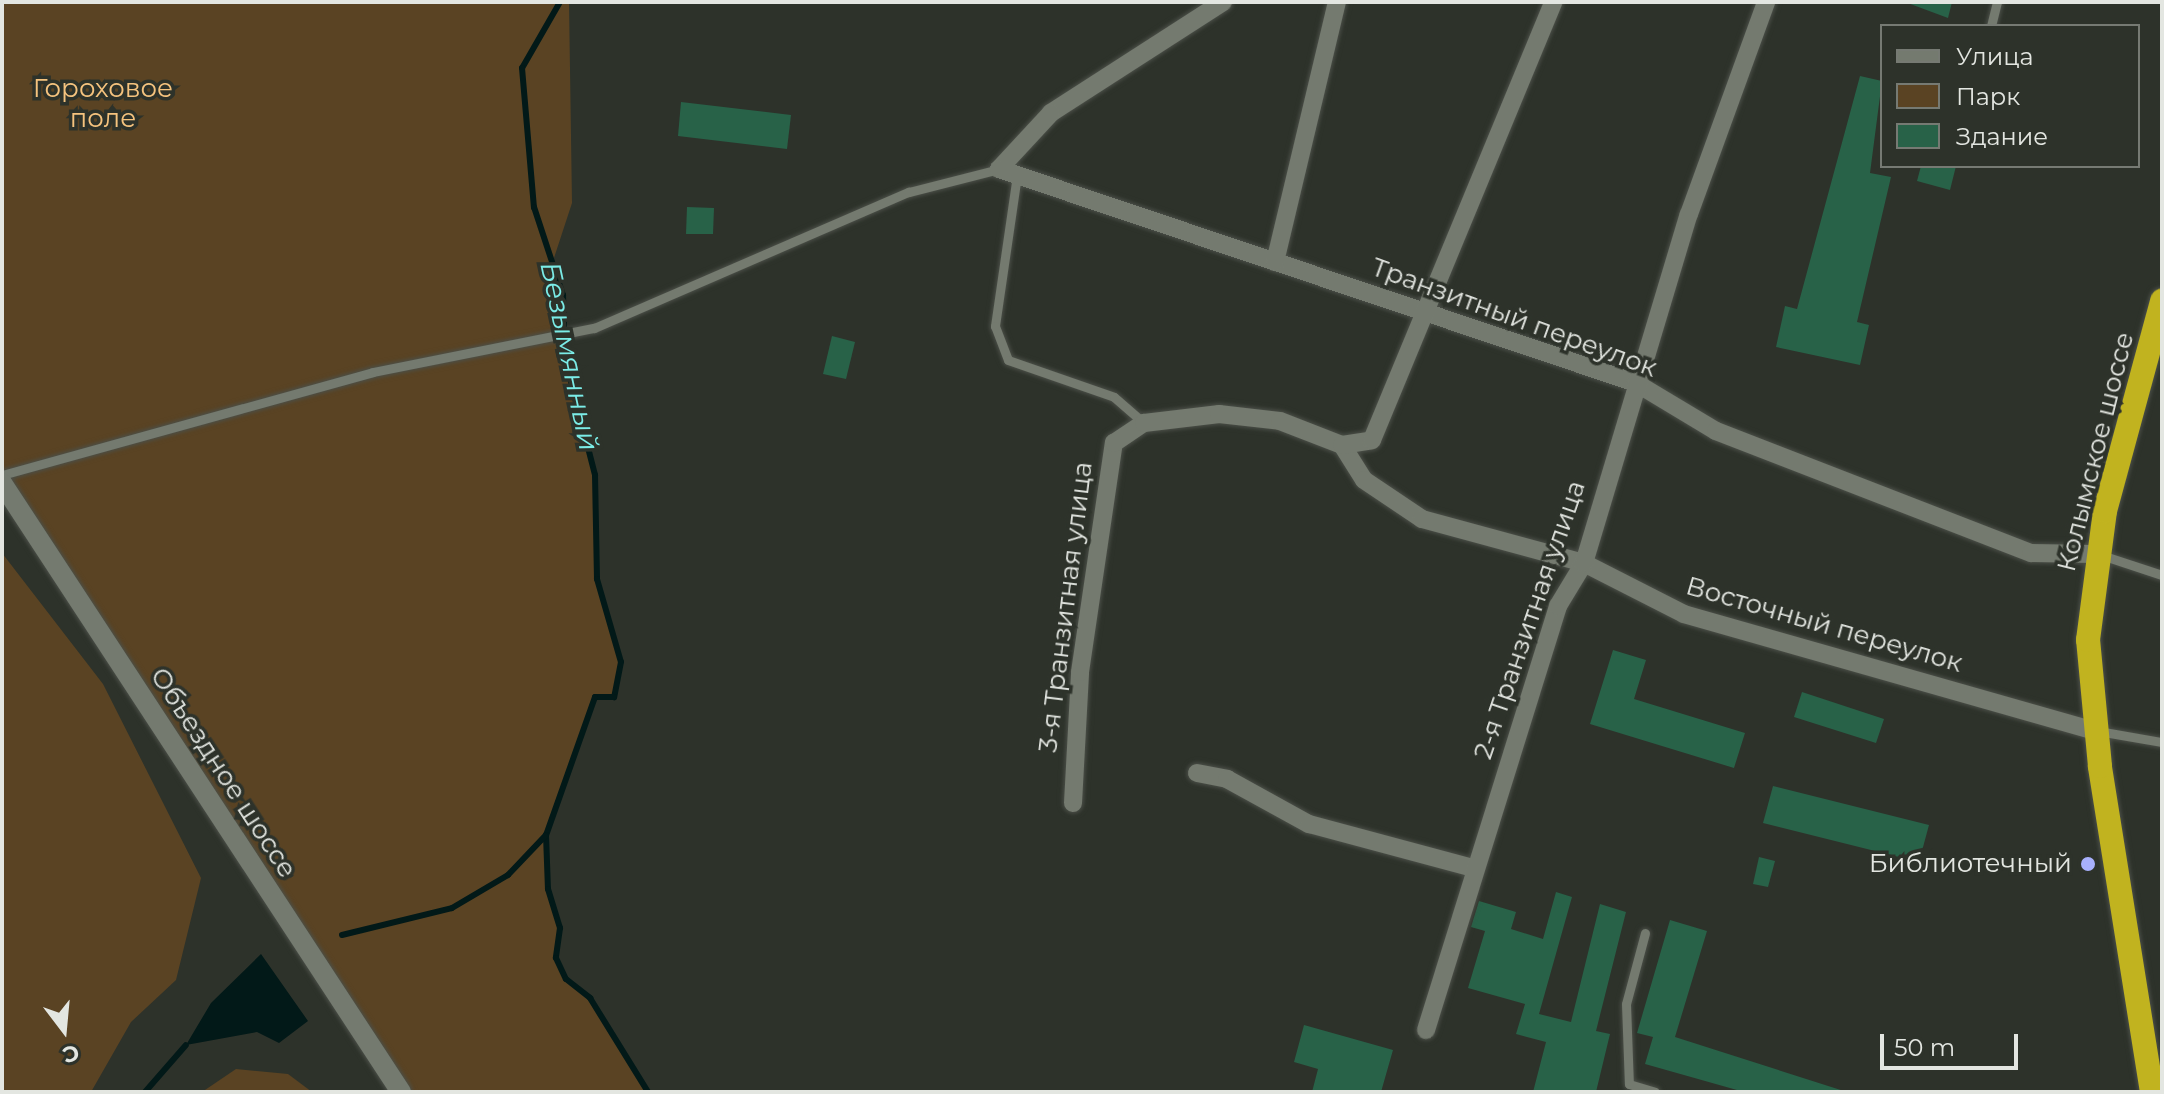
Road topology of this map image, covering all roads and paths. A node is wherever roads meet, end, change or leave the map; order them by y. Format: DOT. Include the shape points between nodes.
graph roads {
  1 [pos="1223,2"];
  2 [pos="1337,2"];
  3 [pos="1553,2"];
  4 [pos="1766,2"];
  5 [pos="1997,2"];
  6 [pos="1992,24"];
  7 [pos="999,169"];
  8 [pos="1017,175"];
  9 [pos="1275,262"];
  10 [pos="2162,301"];
  11 [pos="1426,313"];
  12 [pos="1636,383"];
  13 [pos="1144,423"];
  14 [pos="1342,445"];
  15 [pos="2,475"];
  16 [pos="2,483"];
  17 [pos="2095,554"];
  18 [pos="1584,563"];
  19 [pos="2162,575"];
  20 [pos="2095,731"];
  21 [pos="2162,742"];
  22 [pos="1197,773"];
  23 [pos="1073,803"];
  24 [pos="1473,868"];
  25 [pos="1645,933"];
  26 [pos="1426,1030"];
  27 [pos="401,1092"];
  28 [pos="1655,1092"];
  29 [pos="2152,1092"];
  1 -- 7 [label="street" via="1051,113"];
  2 -- 9 [label="street"];
  3 -- 11 [label="street"];
  4 -- 12 [label="street, 2-я Транзитная улица"];
  5 -- 6 [label="lane"];
  7 -- 8 [label="street, Транзитный переулок"];
  7 -- 15 [label="lane" via="895,198 594,328 373,372"];
  8 -- 9 [label="street, Транзитный переулок"];
  8 -- 13 [label="lane" via="995,326 1008,360 1114,397"];
  9 -- 11 [label="street, Транзитный переулок"];
  10 -- 17 [label="highway, Колымское шоссе"];
  11 -- 12 [label="street, Транзитный переулок"];
  11 -- 14 [label="street" via="1372,440"];
  12 -- 17 [label="street, Транзитный переулок" via="1716,431 2031,553"];
  12 -- 18 [label="street, 2-я Транзитная улица"];
  13 -- 14 [label="street" via="1219,414 1280,421"];
  13 -- 23 [label="street, 3-я Транзитная улица" via="1114,443 1101,494"];
  14 -- 18 [label="street, Восточный переулок" via="1364,480 1422,519"];
  16 -- 27 [label="street, Объездное шоссе"];
  17 -- 19 [label="lane"];
  17 -- 20 [label="highway, Колымское шоссе" via="2088,640"];
  18 -- 20 [label="street, Восточный переулок" via="1684,614"];
  18 -- 24 [label="street, 2-я Транзитная улица" via="1558,606"];
  20 -- 21 [label="lane"];
  20 -- 29 [label="highway, Колымское шоссе"];
  22 -- 24 [label="street" via="1227,779 1309,824"];
  24 -- 26 [label="street, 2-я Транзитная улица"];
  25 -- 28 [label="lane" via="1626,1004 1629,1084"];
}
